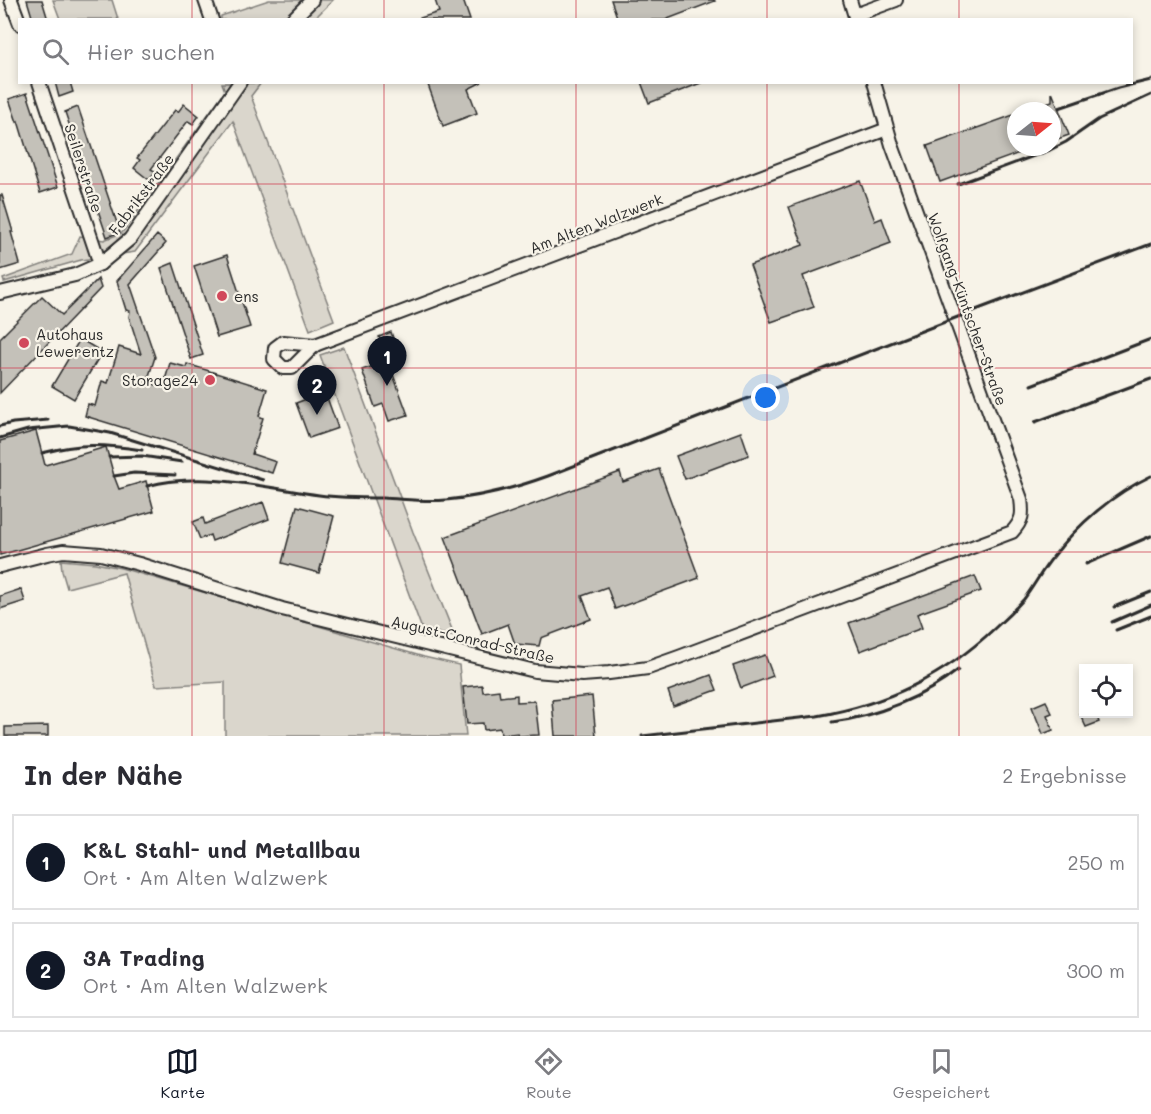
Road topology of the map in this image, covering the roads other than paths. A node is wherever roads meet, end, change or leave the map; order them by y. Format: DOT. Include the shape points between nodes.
graph roads {
  1 [pos="11,0"];
  2 [pos="205,0"];
  3 [pos="312,0"];
  4 [pos="850,0"];
  5 [pos="896,0"];
  6 [pos="856,17"];
  7 [pos="211,18"];
  8 [pos="294,18"];
  9 [pos="18,19"];
  10 [pos="40,84"];
  11 [pos="239,84"];
  12 [pos="875,84"];
  13 [pos="887,129"];
  14 [pos="100,264"];
  15 [pos="0,293"];
  16 [pos="315,345"];
  17 [pos="1001,537"];
  18 [pos="0,567"];
  1 -- 9 [label="street"];
  2 -- 7 [label="street"];
  3 -- 8 [label="street"];
  4 -- 6 [label="street"];
  5 -- 6 [label="street"];
  10 -- 14 [label="street, Seilerstraße"];
  11 -- 14 [label="street, Fabrikstraße" via="130,238"];
  12 -- 13 [label="street, Wolfgang-Küntscher-Straße"];
  13 -- 16 [label="street, Am Alten Walzwerk"];
  13 -- 17 [label="street, Wolfgang-Küntscher-Straße" via="1021,499 1023,512 1019,524"];
  14 -- 15 [label="street, Fabrikstraße" via="75,275"];
  17 -- 18 [label="street, August-Conrad-Straße" via="648,668 582,675 535,671 282,609 101,554 63,551"];
}
